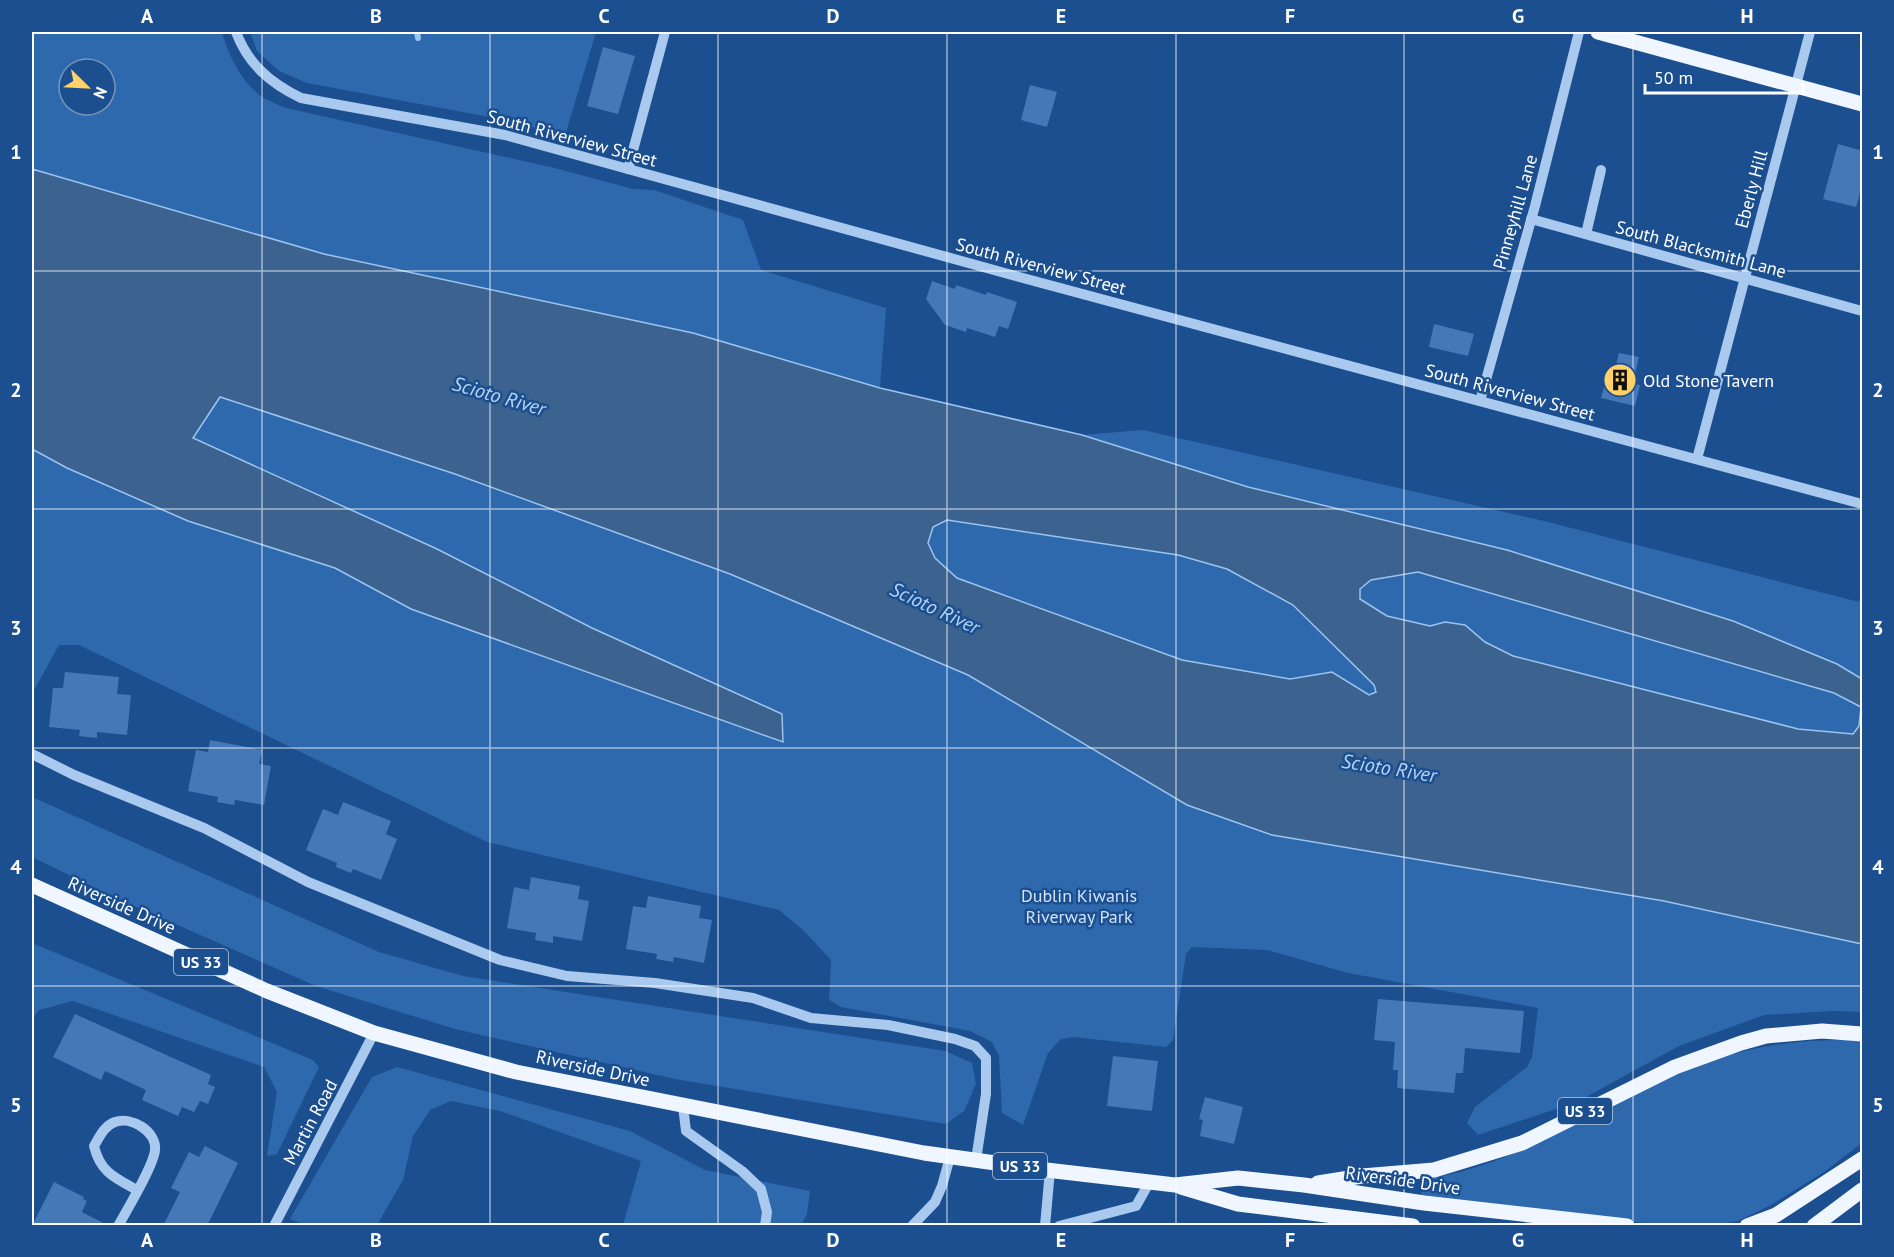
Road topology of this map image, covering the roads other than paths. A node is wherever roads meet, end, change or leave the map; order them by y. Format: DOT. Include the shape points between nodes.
graph roads {
  1 [pos="236,32"];
  2 [pos="665,32"];
  3 [pos="1579,32"];
  4 [pos="1603,32"];
  5 [pos="1810,32"];
  6 [pos="1796,86"];
  7 [pos="1863,104"];
  8 [pos="628,169"];
  9 [pos="1601,170"];
  10 [pos="1531,219"];
  11 [pos="1586,234"];
  12 [pos="1745,278"];
  13 [pos="1863,311"];
  14 [pos="1480,401"];
  15 [pos="1697,459"];
  16 [pos="1863,504"];
  17 [pos="32,754"];
  18 [pos="32,885"];
  19 [pos="374,1033"];
  20 [pos="1863,1034"];
  21 [pos="683,1106"];
  22 [pos="950,1157"];
  23 [pos="1863,1158"];
  24 [pos="976,1160"];
  25 [pos="1050,1170"];
  26 [pos="1149,1183"];
  27 [pos="1175,1185"];
  28 [pos="1304,1185"];
  29 [pos="137,1190"];
  30 [pos="1863,1190"];
  31 [pos="118,1226"];
  32 [pos="274,1226"];
  33 [pos="765,1226"];
  34 [pos="912,1226"];
  35 [pos="1045,1226"];
  36 [pos="1059,1226"];
  37 [pos="1413,1226"];
  38 [pos="1627,1226"];
  39 [pos="1747,1226"];
  40 [pos="1814,1226"];
  1 -- 8 [label="street, South Riverview Street" via="261,72 280,88 301,98 505,135"];
  2 -- 8 [label="street"];
  3 -- 10 [label="street, Pinneyhill Lane"];
  4 -- 6 [label="main road"];
  5 -- 6 [label="street, Eberly Hill"];
  6 -- 7 [label="main road"];
  6 -- 12 [label="street, Eberly Hill"];
  8 -- 14 [label="street, South Riverview Street"];
  9 -- 11 [label="street"];
  10 -- 11 [label="street, South Blacksmith Lane"];
  10 -- 14 [label="street, Pinneyhill Lane"];
  11 -- 12 [label="street, South Blacksmith Lane"];
  12 -- 13 [label="street, South Blacksmith Lane"];
  12 -- 15 [label="street, Eberly Hill"];
  14 -- 15 [label="street, South Riverview Street"];
  15 -- 16 [label="street, South Riverview Street"];
  17 -- 24 [label="street" via="204,828 308,882 500,960 567,976 655,983 753,998 812,1018 888,1025 975,1046 986,1058 986,1094"];
  18 -- 19 [label="main road, Riverside Drive / US 33" via="267,991"];
  19 -- 21 [label="main road, Riverside Drive / US 33" via="516,1072"];
  19 -- 32 [label="street, Martin Road"];
  20 -- 28 [label="main road, US 33" via="1822,1031 1766,1036 1675,1067 1522,1143 1434,1170"];
  21 -- 22 [label="main road, Riverside Drive / US 33"];
  21 -- 33 [label="street" via="686,1131 761,1189 767,1212"];
  22 -- 24 [label="main road, Riverside Drive / US 33"];
  22 -- 34 [label="street" via="936,1202"];
  23 -- 39 [label="main road" via="1776,1215"];
  24 -- 25 [label="main road, Riverside Drive / US 33"];
  25 -- 26 [label="main road, Riverside Drive / US 33"];
  25 -- 35 [label="street"];
  26 -- 27 [label="main road, Riverside Drive / US 33"];
  26 -- 36 [label="street" via="1136,1206"];
  27 -- 28 [label="main road, Riverside Drive / US 33" via="1238,1178"];
  27 -- 37 [label="main road, Riverside Drive / US 33" via="1238,1204"];
  28 -- 38 [label="main road, Riverside Drive / US 33"];
  29 -- 29 [label="street" via="156,1149 151,1135 138,1124 114,1122 103,1130 94,1146 97,1160 111,1176"];
  29 -- 31 [label="street"];
  30 -- 40 [label="main road"];
}
